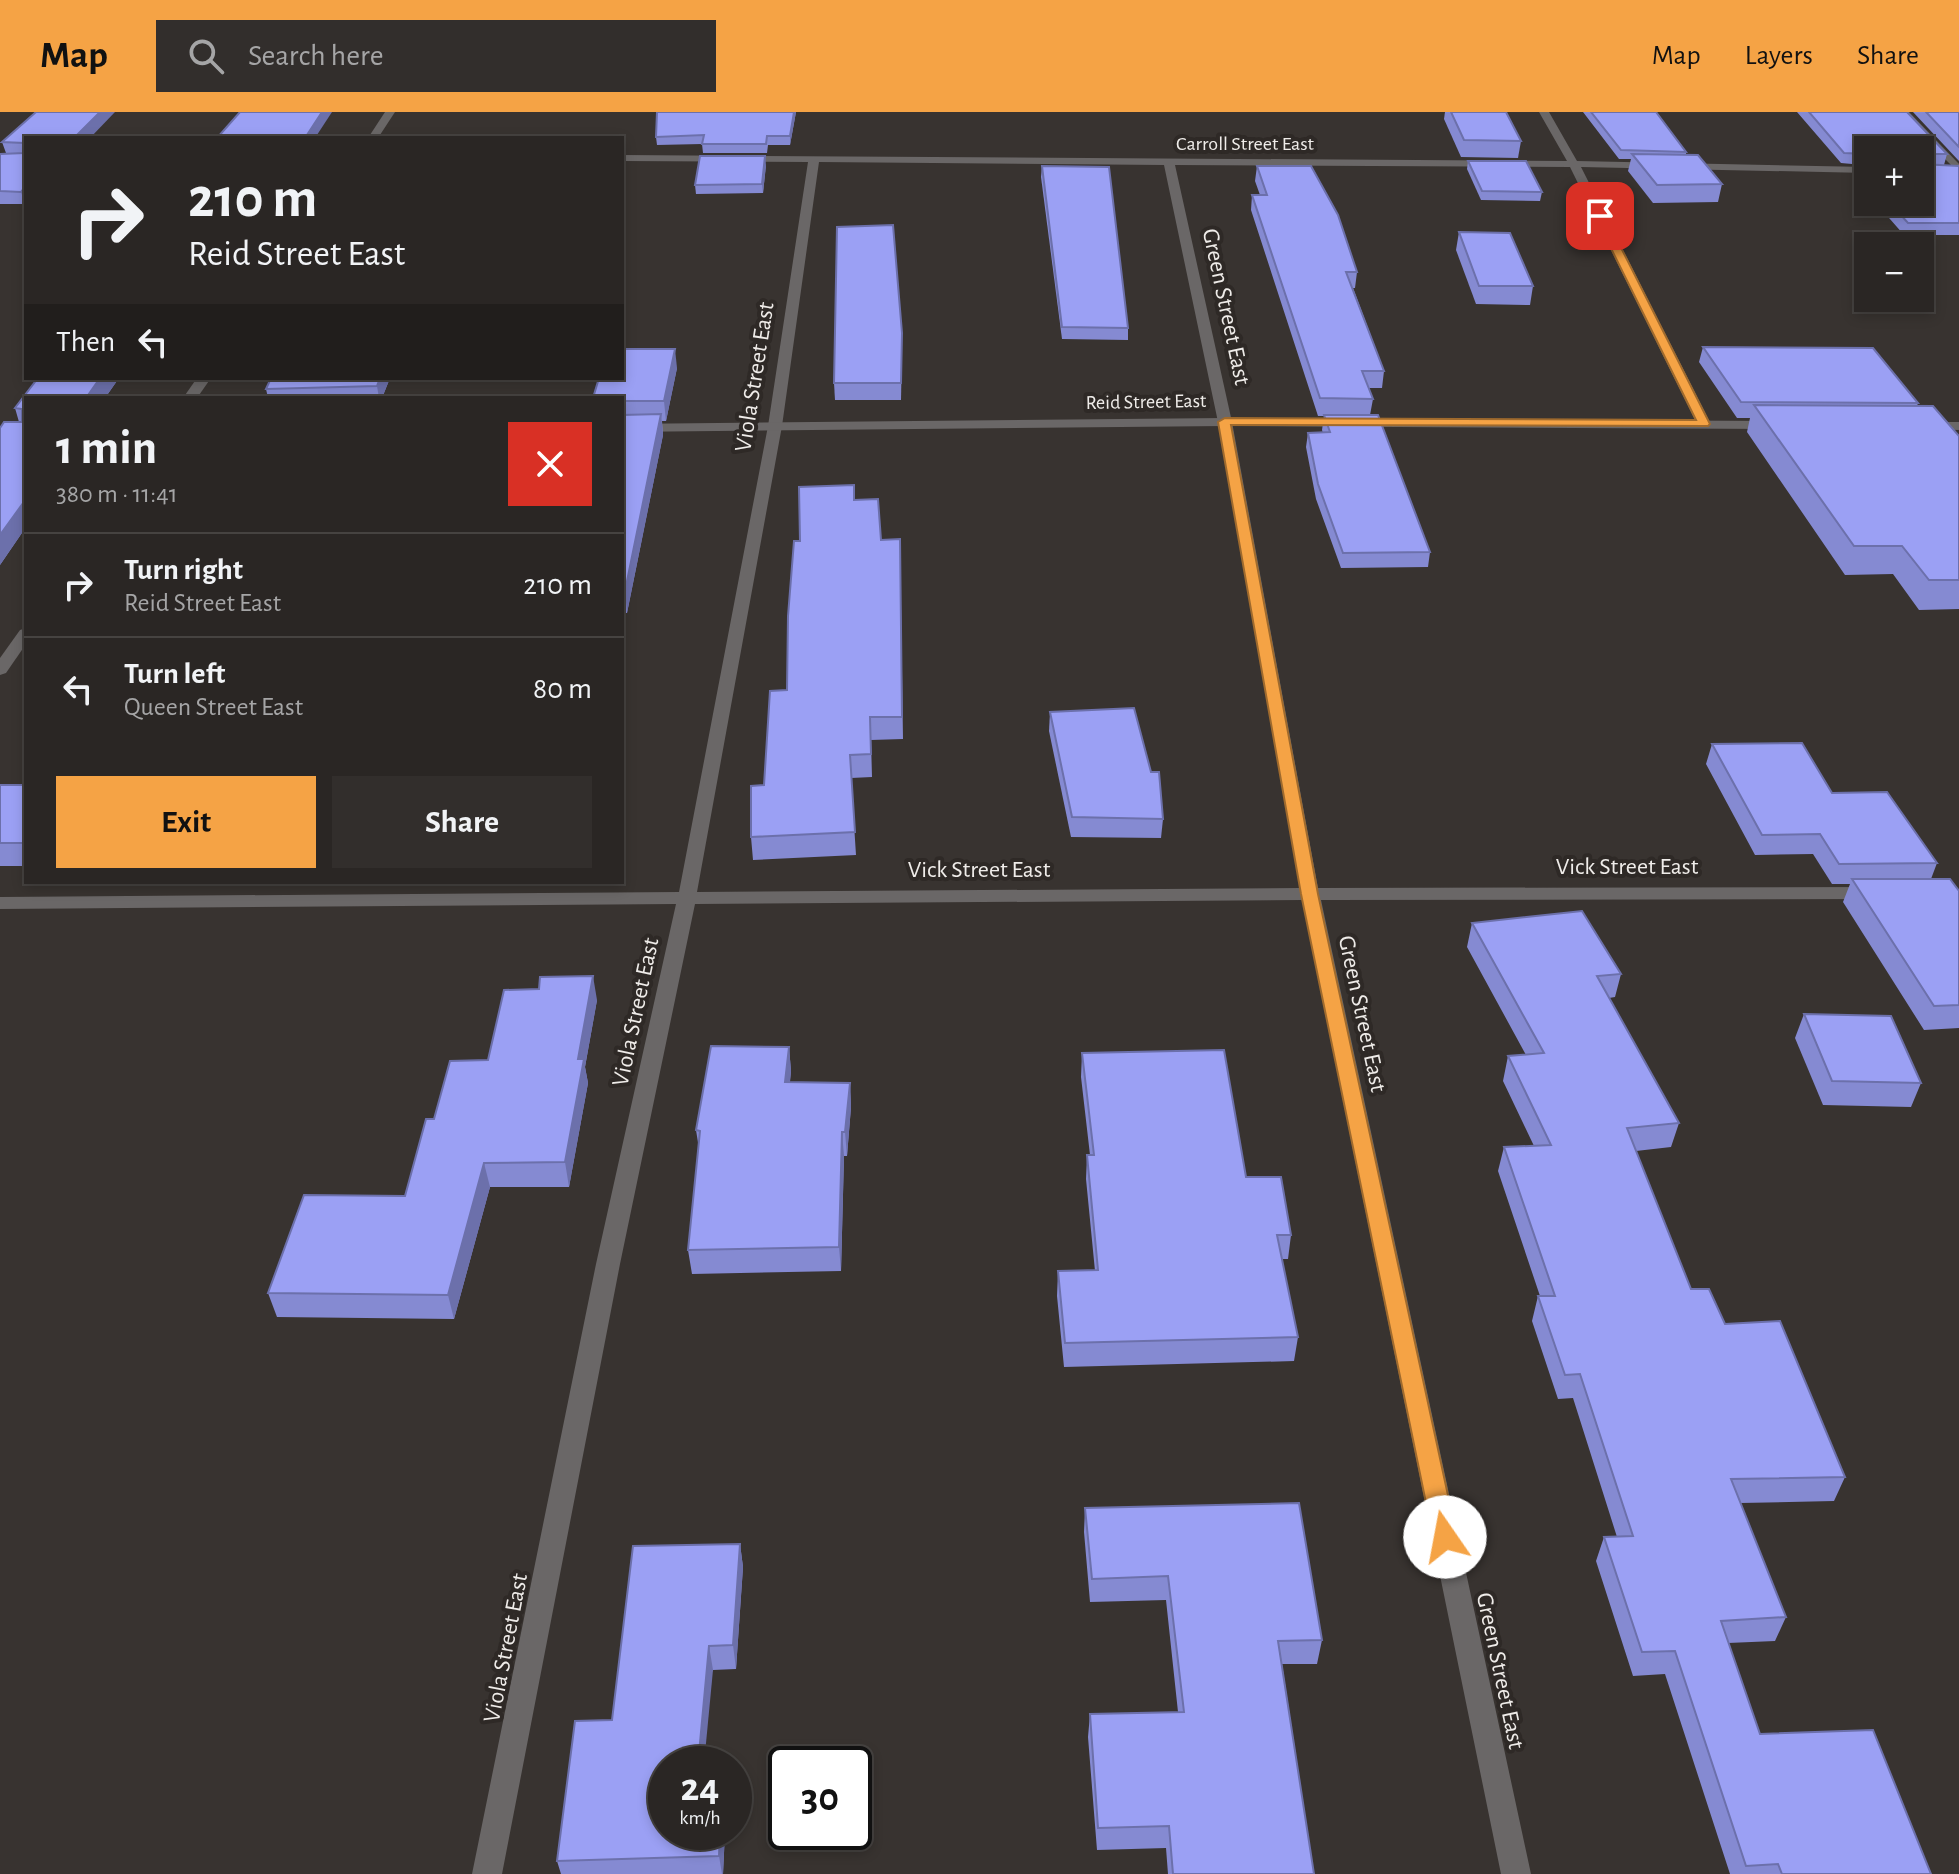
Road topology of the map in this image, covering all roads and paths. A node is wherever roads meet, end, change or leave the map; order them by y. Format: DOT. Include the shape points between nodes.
graph roads {
  1 [pos="390,112"];
  2 [pos="1544,112"];
  3 [pos="1903,112"];
  4 [pos="374,136"];
  5 [pos="624,158"];
  6 [pos="814,158"];
  7 [pos="1169,162"];
  8 [pos="1574,164"];
  9 [pos="1854,170"];
  10 [pos="1959,170"];
  11 [pos="1946,171"];
  12 [pos="1225,422"];
  13 [pos="1704,424"];
  14 [pos="1783,425"];
  15 [pos="775,426"];
  16 [pos="1911,426"];
  17 [pos="1959,426"];
  18 [pos="624,428"];
  19 [pos="24,636"];
  20 [pos="0,670"];
  21 [pos="1896,893"];
  22 [pos="1310,894"];
  23 [pos="687,898"];
  24 [pos="0,903"];
  25 [pos="487,1874"];
  26 [pos="1516,1874"];
  1 -- 4 [label="street"];
  2 -- 8 [label="street"];
  3 -- 10 [label="street"];
  5 -- 6 [label="street, Carroll Street East"];
  6 -- 7 [label="street, Carroll Street East"];
  6 -- 15 [label="street, Viola Street East"];
  7 -- 8 [label="street, Carroll Street East"];
  7 -- 12 [label="street, Green Street East"];
  8 -- 9 [label="street, Carroll Street East"];
  8 -- 13 [label="street"];
  10 -- 11 [label="street"];
  12 -- 13 [label="street, Reid Street East"];
  12 -- 15 [label="street, Reid Street East"];
  12 -- 22 [label="street, Green Street East"];
  13 -- 14 [label="street, Reid Street East"];
  15 -- 18 [label="street, Reid Street East"];
  15 -- 23 [label="street, Viola Street East"];
  16 -- 17 [label="street"];
  19 -- 20 [label="street"];
  21 -- 22 [label="street, Vick Street East"];
  22 -- 23 [label="street, Vick Street East"];
  22 -- 26 [label="street, Green Street East"];
  23 -- 24 [label="street, Vick Street East"];
  23 -- 25 [label="street, Viola Street East"];
}
